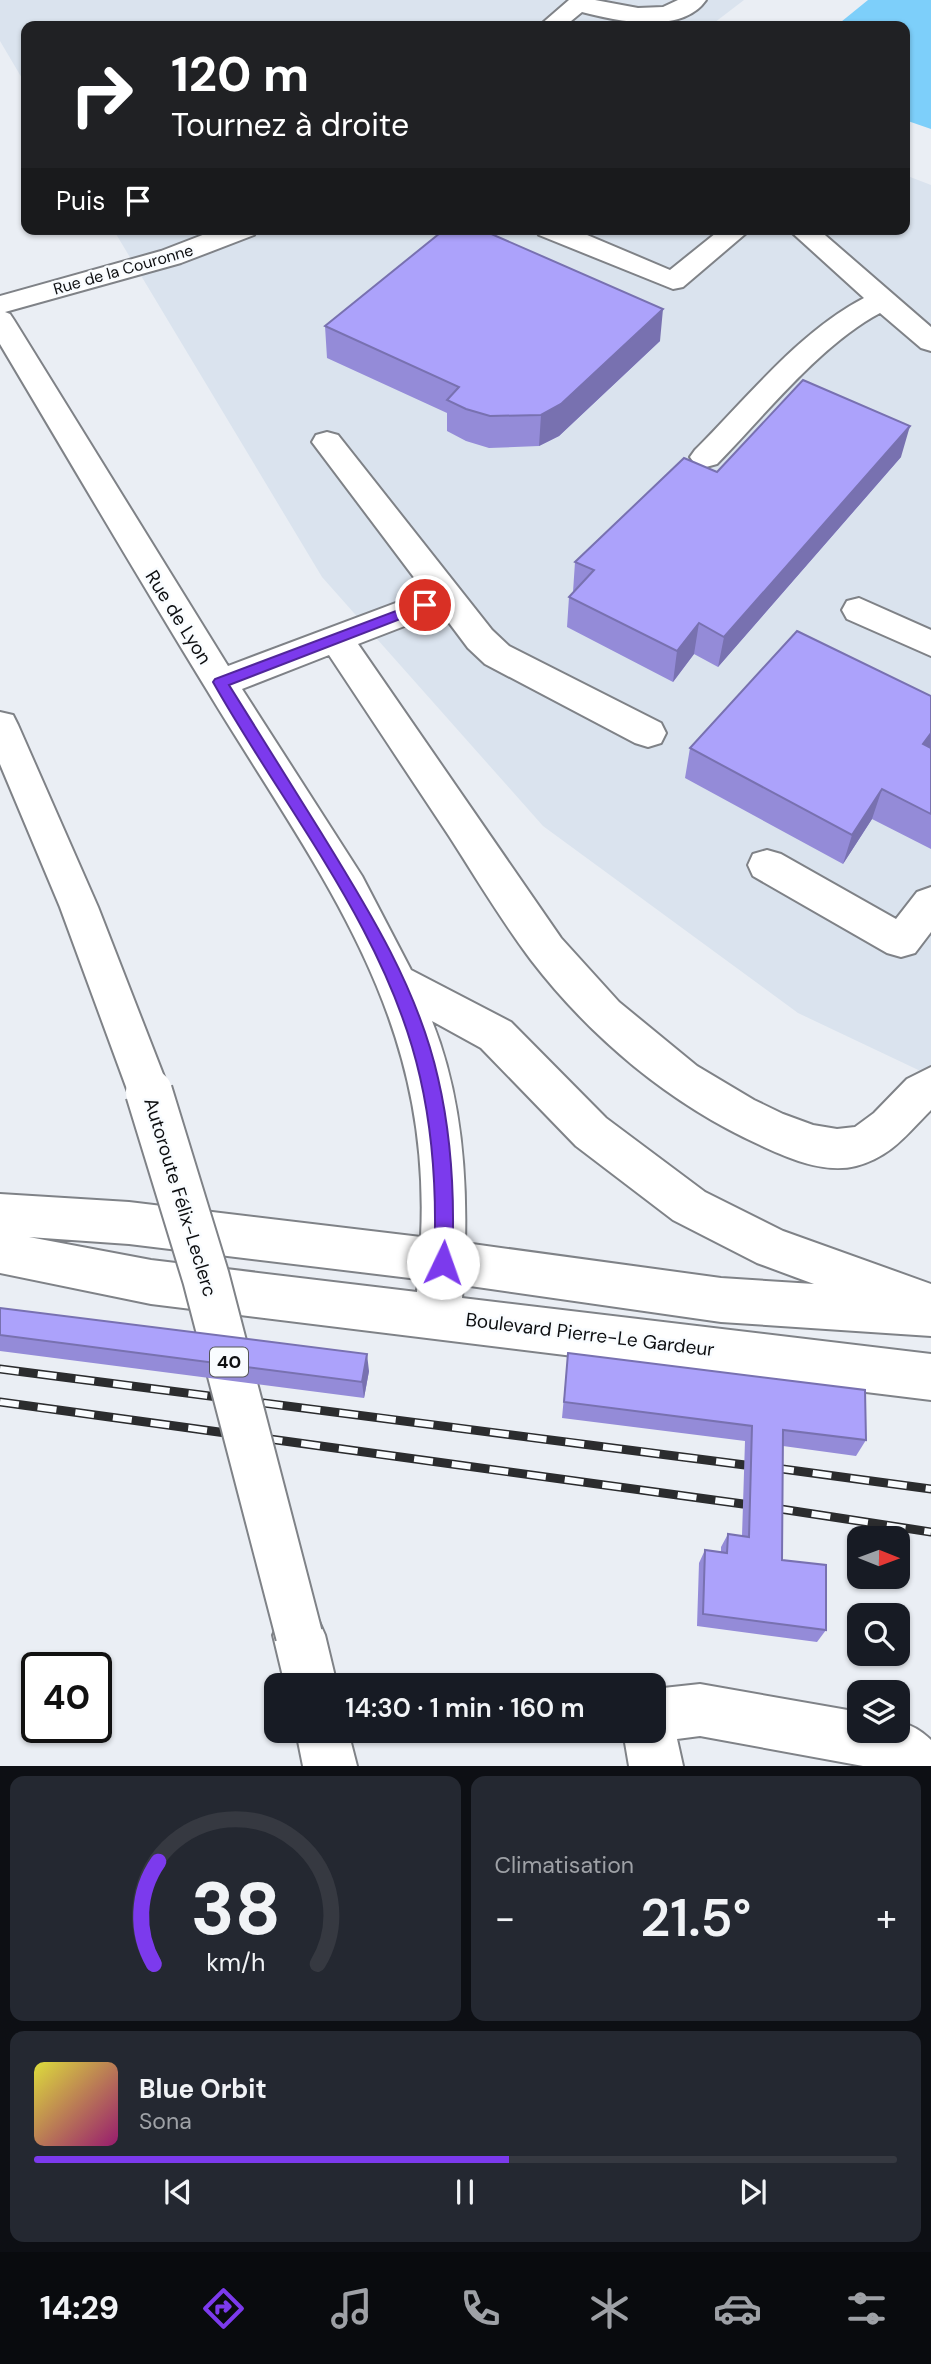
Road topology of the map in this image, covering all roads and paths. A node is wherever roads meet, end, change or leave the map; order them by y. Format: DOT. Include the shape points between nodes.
graph roads {
  1 [pos="694,0"];
  2 [pos="581,2"];
  3 [pos="557,21"];
  4 [pos="229,235"];
  5 [pos="563,235"];
  6 [pos="730,235"];
  7 [pos="808,235"];
  8 [pos="882,300"];
  9 [pos="0,305"];
  10 [pos="0,320"];
  11 [pos="931,342"];
  12 [pos="327,442"];
  13 [pos="706,457"];
  14 [pos="447,597"];
  15 [pos="859,610"];
  16 [pos="336,639"];
  17 [pos="931,644"];
  18 [pos="220,682"];
  19 [pos="0,725"];
  20 [pos="648,733"];
  21 [pos="767,865"];
  22 [pos="931,903"];
  23 [pos="395,981"];
  24 [pos="931,1085"];
  25 [pos="0,1214"];
  26 [pos="0,1252"];
  27 [pos="443,1263"];
  28 [pos="931,1305"];
  29 [pos="931,1314"];
  30 [pos="437,1316"];
  31 [pos="931,1377"];
  32 [pos="308,1673"];
  33 [pos="666,1714"];
  34 [pos="325,1743"];
  35 [pos="651,1743"];
  36 [pos="330,1766"];
  37 [pos="656,1766"];
  38 [pos="918,1766"];
  1 -- 2 [label="main road" via="678,11 656,15 613,12"];
  2 -- 3 [label="main road"];
  4 -- 9 [label="main road, Rue de la Couronne" via="172,257"];
  5 -- 6 [label="main road" via="673,281"];
  7 -- 8 [label="main road"];
  8 -- 11 [label="main road"];
  8 -- 13 [label="main road" via="846,319 795,384"];
  10 -- 18 [label="main road, Rue de Lyon"];
  12 -- 14 [label="main road"];
  14 -- 16 [label="main road"];
  14 -- 20 [label="main road" via="497,655"];
  15 -- 17 [label="main road"];
  16 -- 18 [label="main road"];
  16 -- 24 [label="main road" via="559,965 665,1065 750,1120 785,1136 839,1148 874,1140"];
  18 -- 23 [label="main road, Rue de Lyon" via="359,908"];
  19 -- 32 [label="main road, Autoroute Félix-Leclerc / 40, bridge" via="85,920 149,1093 206,1278"];
  21 -- 22 [label="main road" via="901,942"];
  23 -- 27 [label="main road, Rue de Lyon" via="422,1051 435,1103 444,1198"];
  23 -- 28 [label="main road" via="496,1035 591,1132 689,1206 773,1248"];
  25 -- 27 [label="main road" via="344,1247"];
  26 -- 30 [label="main road, Boulevard Pierre-Le Gardeur" via="118,1277"];
  27 -- 29 [label="main road" via="721,1300"];
  27 -- 30 [label="main road, Rue de Lyon"];
  30 -- 31 [label="main road, Boulevard Pierre-Le Gardeur"];
  33 -- 38 [label="main road" via="701,1710 887,1743 903,1749"];
  34 -- 36 [label="main road"];
  35 -- 37 [label="main road"];
}
